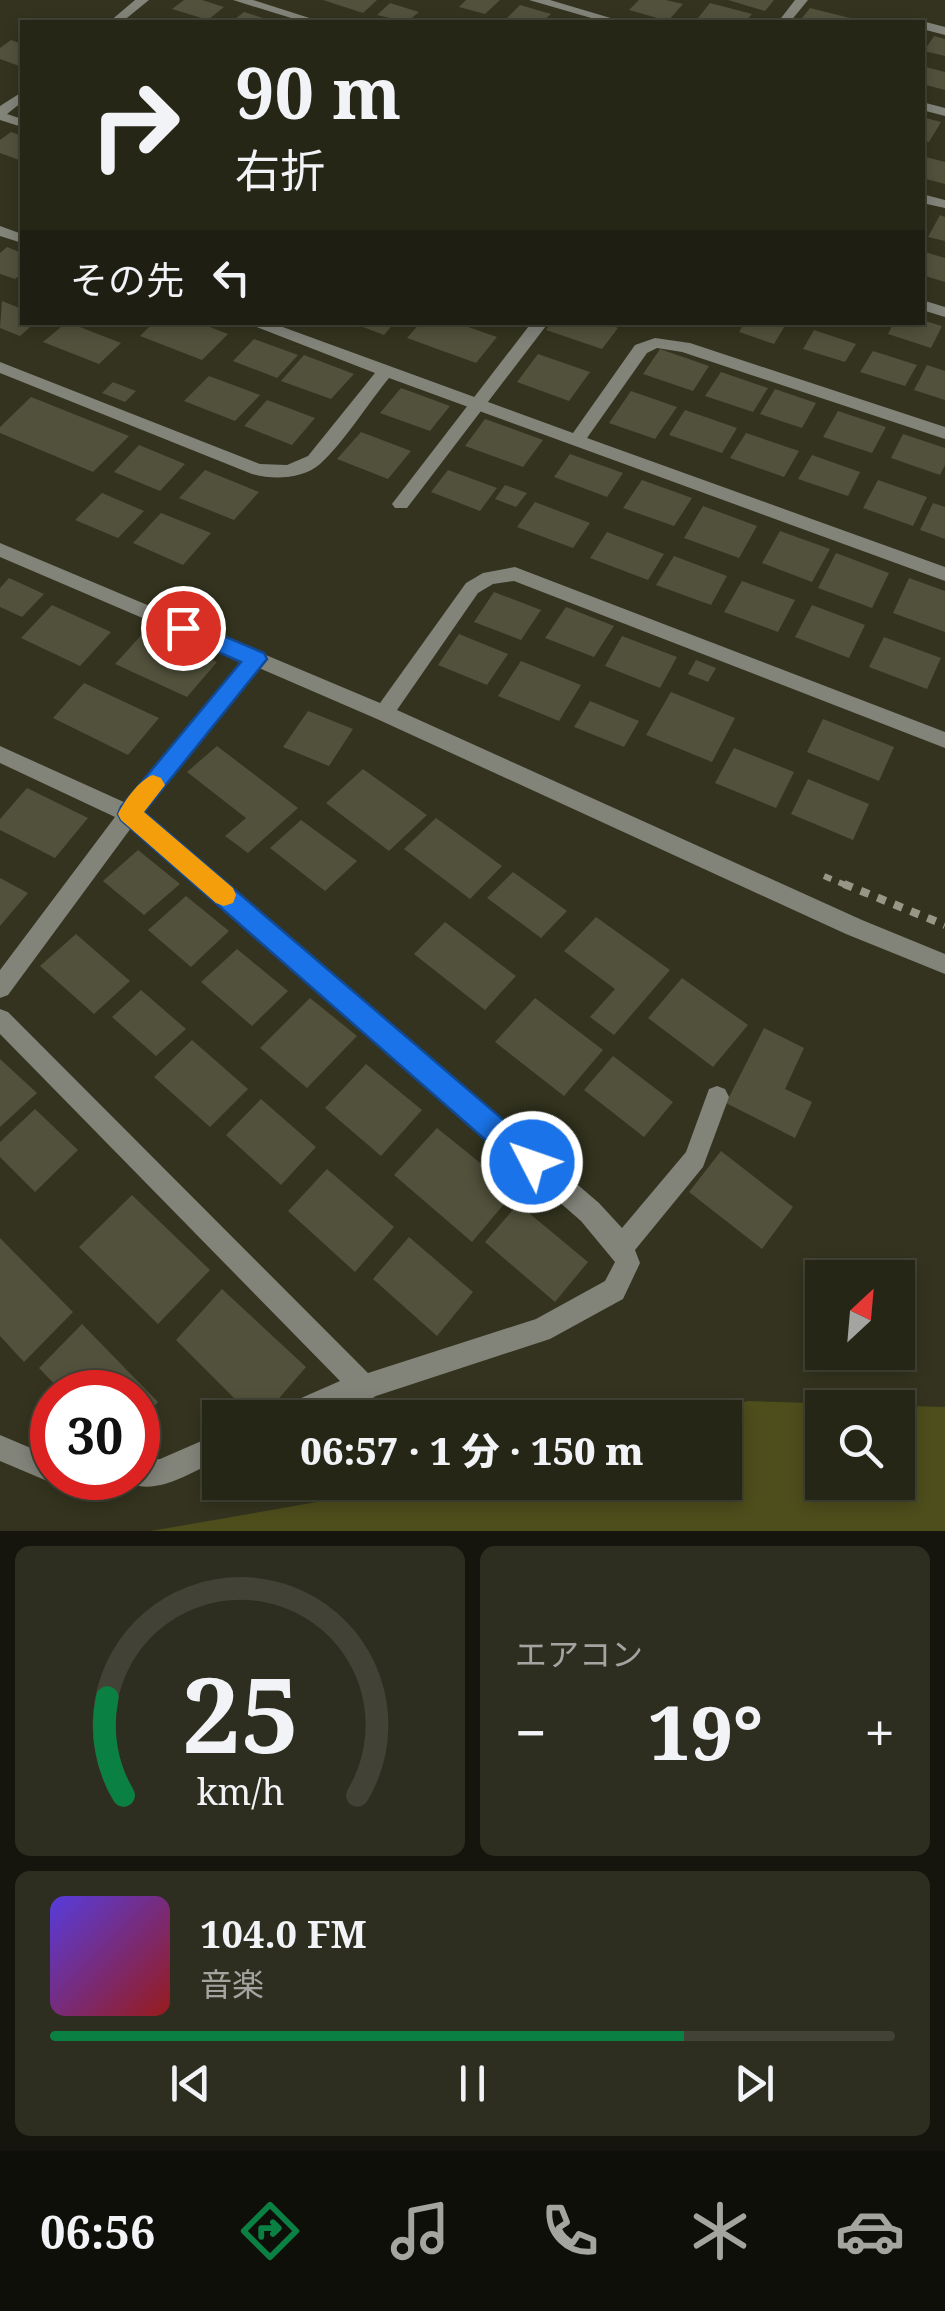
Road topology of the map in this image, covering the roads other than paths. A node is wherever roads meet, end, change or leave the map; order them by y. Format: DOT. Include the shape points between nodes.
graph roads {
  1 [pos="143,0"];
  2 [pos="239,0"];
  3 [pos="535,0"];
  4 [pos="802,0"];
  5 [pos="118,20"];
  6 [pos="309,20"];
  7 [pos="610,20"];
  8 [pos="786,20"];
  9 [pos="20,98"];
  10 [pos="0,115"];
  11 [pos="260,325"];
  12 [pos="539,325"];
  13 [pos="0,367"];
  14 [pos="385,371"];
  15 [pos="478,404"];
  16 [pos="945,434"];
  17 [pos="578,440"];
  18 [pos="401,504"];
  19 [pos="0,550"];
  20 [pos="945,574"];
  21 [pos="256,659"];
  22 [pos="384,713"];
  23 [pos="945,740"];
  24 [pos="0,754"];
  25 [pos="130,814"];
  26 [pos="945,964"];
  27 [pos="0,988"];
  28 [pos="0,1019"];
  29 [pos="717,1097"];
  30 [pos="622,1247"];
  31 [pos="366,1389"];
  32 [pos="326,1400"];
  33 [pos="0,1448"];
  34 [pos="202,1454"];
  35 [pos="30,1461"];
  36 [pos="160,1472"];
  1 -- 5 [label="street"];
  2 -- 6 [label="street"];
  3 -- 7 [label="street"];
  4 -- 8 [label="street"];
  9 -- 10 [label="street"];
  11 -- 14 [label="street"];
  12 -- 15 [label="street"];
  13 -- 14 [label="street" via="279,473 314,460"];
  14 -- 15 [label="street"];
  15 -- 17 [label="street"];
  15 -- 18 [label="street"];
  16 -- 17 [label="street" via="655,343 641,349"];
  17 -- 20 [label="street"];
  19 -- 21 [label="street"];
  21 -- 22 [label="street"];
  21 -- 25 [label="street"];
  22 -- 23 [label="street" via="472,588 515,574"];
  22 -- 26 [label="street"];
  24 -- 25 [label="street"];
  25 -- 27 [label="street"];
  25 -- 30 [label="street" via="590,1212"];
  28 -- 31 [label="street"];
  29 -- 30 [label="street" via="694,1159"];
  30 -- 31 [label="street" via="628,1263 614,1290 541,1330"];
  31 -- 32 [label="street"];
  33 -- 35 [label="street"];
  34 -- 36 [label="street"];
}
